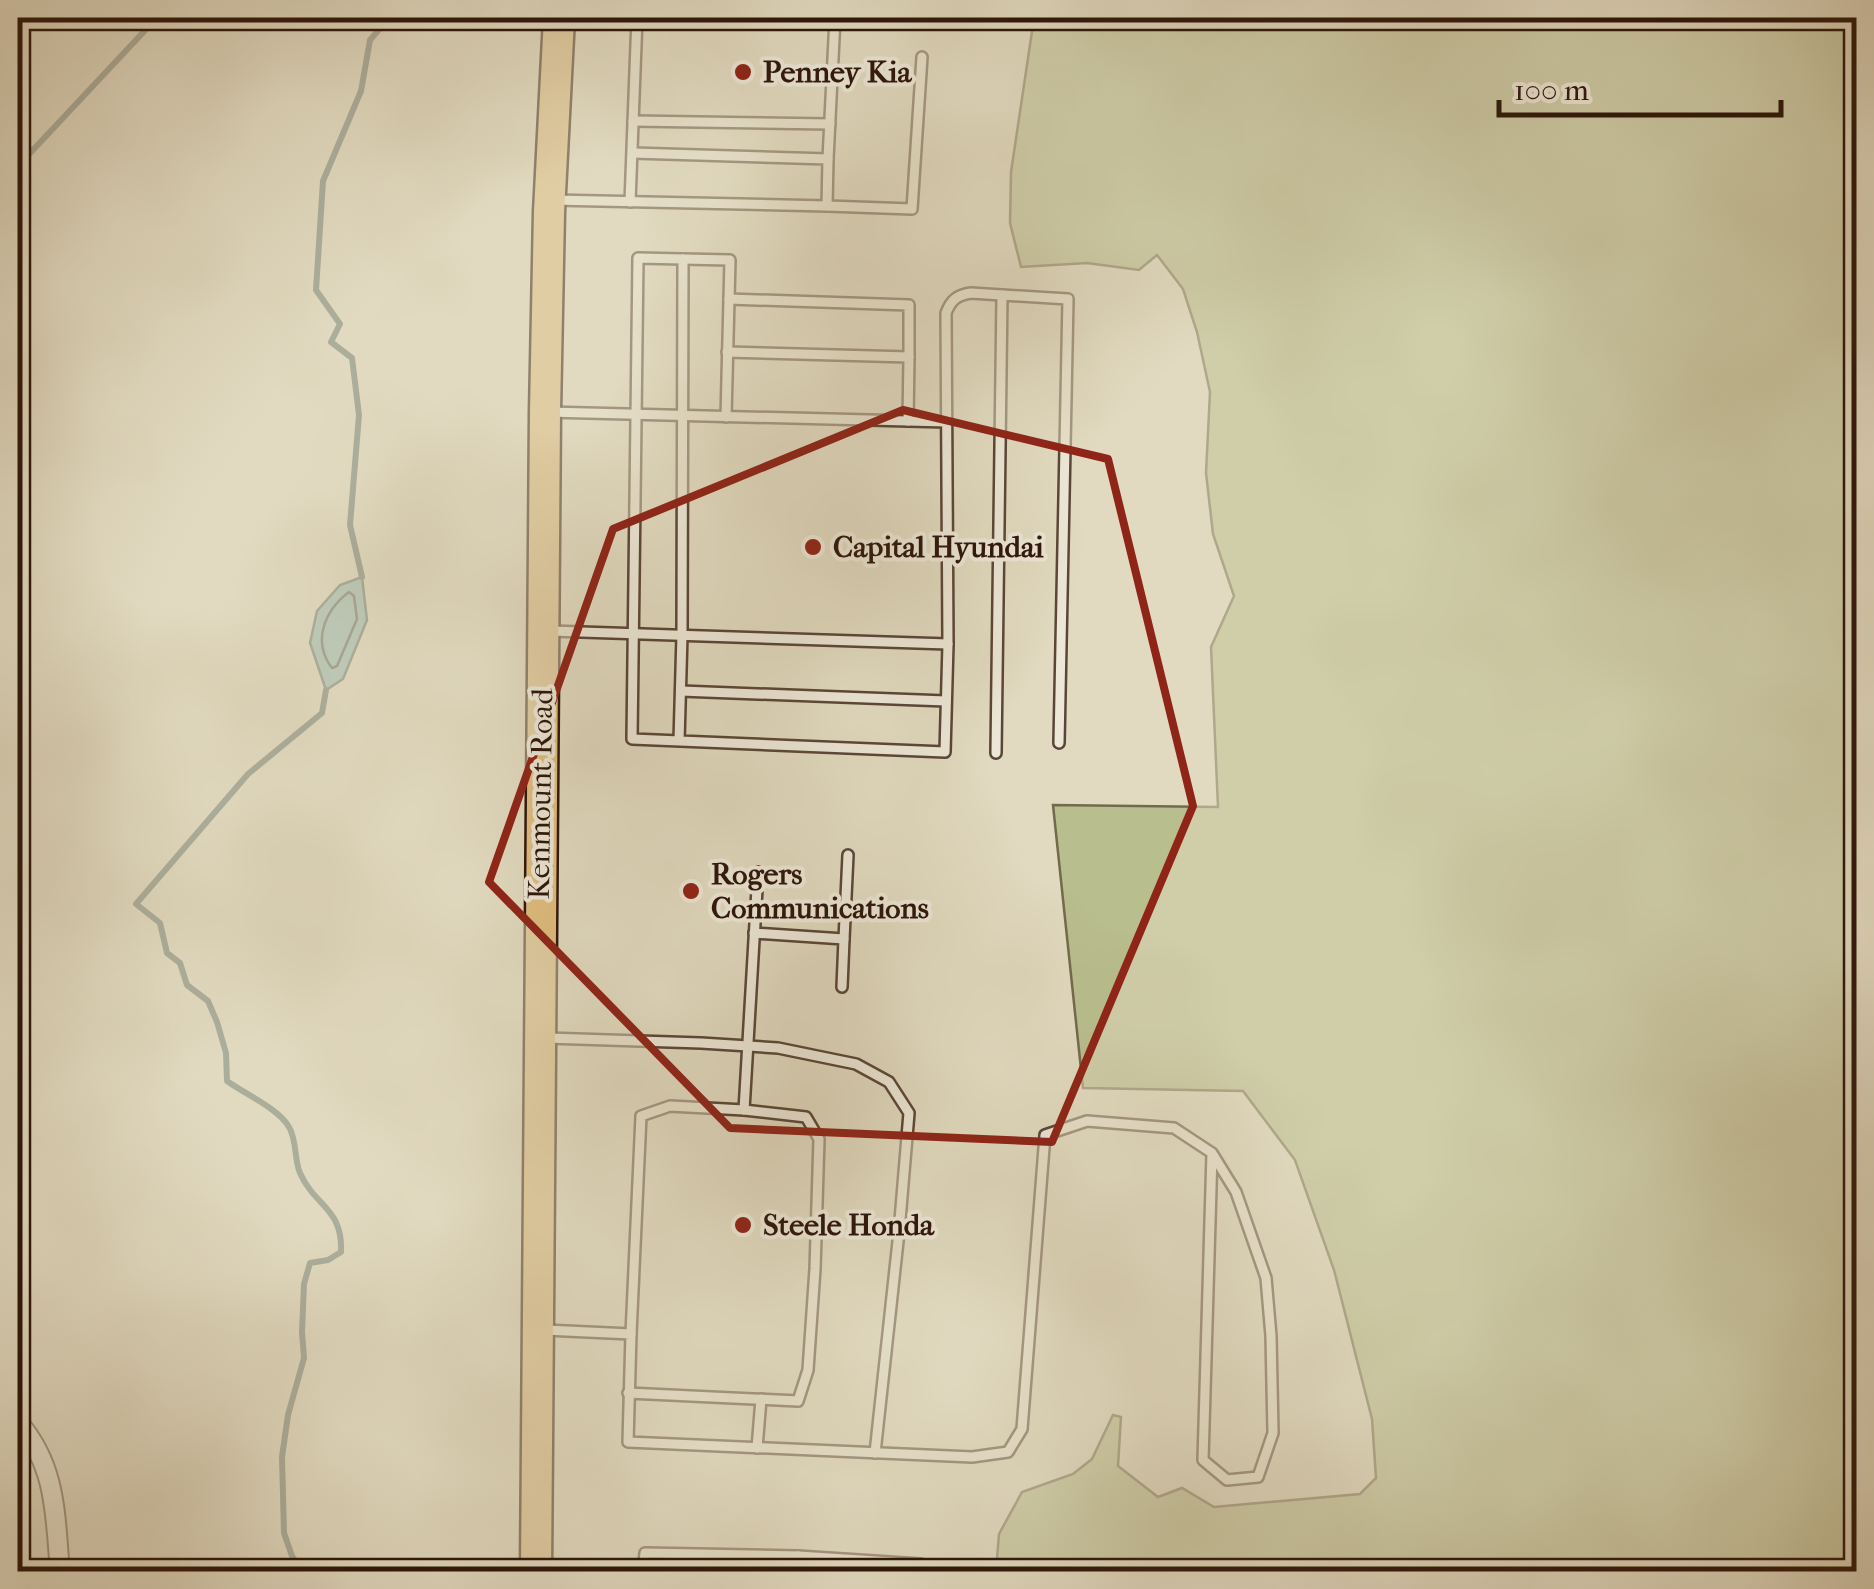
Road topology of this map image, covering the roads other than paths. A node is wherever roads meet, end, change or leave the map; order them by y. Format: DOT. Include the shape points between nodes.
graph roads {
  1 [pos="559,18"];
  2 [pos="637,18"];
  3 [pos="835,18"];
  4 [pos="922,57"];
  5 [pos="633,122"];
  6 [pos="830,124"];
  7 [pos="632,153"];
  8 [pos="828,158"];
  9 [pos="550,200"];
  10 [pos="630,202"];
  11 [pos="827,206"];
  12 [pos="683,259"];
  13 [pos="1002,295"];
  14 [pos="729,299"];
  15 [pos="728,352"];
  16 [pos="909,357"];
  17 [pos="545,412"];
  18 [pos="634,414"];
  19 [pos="683,416"];
  20 [pos="726,417"];
  21 [pos="908,421"];
  22 [pos="946,422"];
  23 [pos="543,630"];
  24 [pos="633,634"];
  25 [pos="682,635"];
  26 [pos="948,644"];
  27 [pos="680,691"];
  28 [pos="946,702"];
  29 [pos="679,740"];
  30 [pos="1058,743"];
  31 [pos="996,752"];
  32 [pos="848,854"];
  33 [pos="758,872"];
  34 [pos="754,933"];
  35 [pos="844,939"];
  36 [pos="842,988"];
  37 [pos="539,1038"];
  38 [pos="747,1046"];
  39 [pos="744,1110"];
  40 [pos="1212,1153"];
  41 [pos="538,1330"];
  42 [pos="631,1334"];
  43 [pos="628,1393"];
  44 [pos="761,1400"];
  45 [pos="18,1422"];
  46 [pos="757,1448"];
  47 [pos="875,1453"];
  48 [pos="798,1556"];
  49 [pos="851,1560"];
  50 [pos="60,1572"];
  51 [pos="536,1572"];
  52 [pos="644,1572"];
  53 [pos="797,1572"];
  54 [pos="850,1572"];
  55 [pos="921,1572"];
  1 -- 9 [label="main road, Kenmount Road"];
  2 -- 5 [label="lane"];
  3 -- 6 [label="lane"];
  4 -- 11 [label="lane" via="912,210"];
  5 -- 6 [label="lane"];
  5 -- 7 [label="lane"];
  6 -- 8 [label="lane"];
  7 -- 8 [label="lane"];
  7 -- 10 [label="lane"];
  8 -- 11 [label="lane"];
  9 -- 10 [label="lane"];
  9 -- 17 [label="main road, Kenmount Road"];
  10 -- 11 [label="lane"];
  12 -- 14 [label="lane" via="730,260"];
  12 -- 18 [label="lane" via="638,258"];
  12 -- 19 [label="lane"];
  13 -- 22 [label="lane" via="961,294 950,302"];
  13 -- 30 [label="lane" via="1068,299"];
  13 -- 31 [label="lane"];
  14 -- 15 [label="lane"];
  14 -- 16 [label="lane" via="909,305"];
  15 -- 16 [label="lane"];
  15 -- 20 [label="lane"];
  16 -- 21 [label="lane"];
  17 -- 18 [label="lane"];
  17 -- 23 [label="main road, Kenmount Road"];
  18 -- 19 [label="lane"];
  18 -- 24 [label="lane"];
  19 -- 20 [label="lane"];
  19 -- 25 [label="lane"];
  20 -- 21 [label="lane"];
  21 -- 22 [label="lane"];
  22 -- 26 [label="lane"];
  23 -- 24 [label="lane"];
  23 -- 37 [label="main road, Kenmount Road"];
  24 -- 25 [label="lane"];
  24 -- 29 [label="lane" via="632,739"];
  25 -- 26 [label="lane"];
  25 -- 27 [label="lane"];
  26 -- 28 [label="lane"];
  27 -- 28 [label="lane"];
  27 -- 29 [label="lane"];
  28 -- 29 [label="lane" via="945,752"];
  32 -- 35 [label="lane"];
  33 -- 34 [label="lane"];
  34 -- 35 [label="lane"];
  34 -- 38 [label="lane"];
  35 -- 36 [label="lane"];
  37 -- 38 [label="lane"];
  37 -- 41 [label="main road, Kenmount Road"];
  38 -- 39 [label="lane"];
  38 -- 47 [label="lane" via="856,1064 889,1082 909,1113"];
  39 -- 42 [label="lane" via="670,1106 641,1116"];
  39 -- 44 [label="lane" via="806,1117 819,1139 808,1370 798,1401"];
  40 -- 40 [label="lane" via="1202,1460 1227,1480 1258,1477 1272,1434 1271,1336 1266,1278 1236,1192"];
  40 -- 47 [label="lane" via="1174,1128 1088,1122 1045,1134 1022,1428 1008,1452"];
  41 -- 42 [label="lane"];
  41 -- 51 [label="main road, Kenmount Road"];
  42 -- 43 [label="lane"];
  43 -- 44 [label="lane"];
  43 -- 46 [label="lane" via="628,1442"];
  44 -- 46 [label="lane"];
  45 -- 50 [label="street" via="46,1464"];
  46 -- 47 [label="lane"];
  48 -- 49 [label="lane"];
  48 -- 52 [label="lane" via="645,1553"];
  48 -- 53 [label="lane"];
  49 -- 54 [label="lane"];
  49 -- 55 [label="lane" via="921,1564"];
}
